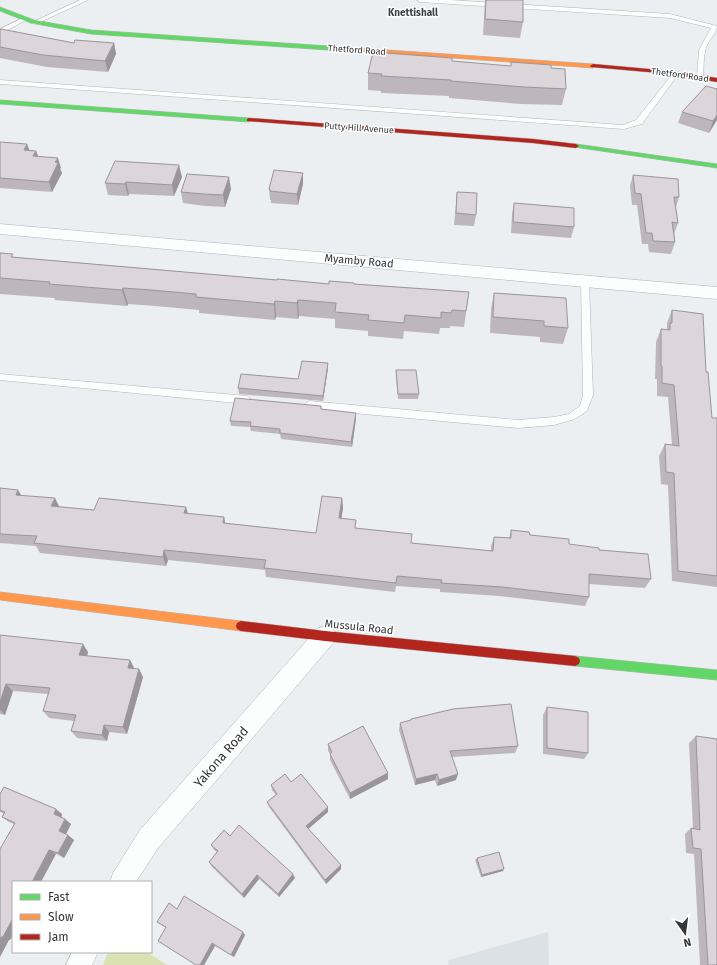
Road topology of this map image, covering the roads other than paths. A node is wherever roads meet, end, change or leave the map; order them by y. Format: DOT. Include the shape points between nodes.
graph roads {
  1 [pos="85,0"];
  2 [pos="420,0"];
  3 [pos="0,9"];
  4 [pos="24,20"];
  5 [pos="34,23"];
  6 [pos="716,26"];
  7 [pos="0,32"];
  8 [pos="676,73"];
  9 [pos="700,76"];
  10 [pos="717,80"];
  11 [pos="0,82"];
  12 [pos="0,102"];
  13 [pos="717,166"];
  14 [pos="0,229"];
  15 [pos="585,282"];
  16 [pos="717,294"];
  17 [pos="0,377"];
  18 [pos="259,401"];
  19 [pos="298,404"];
  20 [pos="0,596"];
  21 [pos="325,636"];
  22 [pos="717,675"];
  23 [pos="123,881"];
  24 [pos="85,953"];
  25 [pos="79,965"];
  1 -- 5 [label="lane"];
  2 -- 6 [label="lane" via="670,16"];
  3 -- 4 [label="street, Thetford Road"];
  4 -- 5 [label="street, Thetford Road"];
  4 -- 7 [label="lane"];
  5 -- 8 [label="street, Thetford Road" via="91,32"];
  6 -- 9 [label="lane" via="701,50"];
  8 -- 9 [label="street, Thetford Road"];
  8 -- 11 [label="lane" via="639,122 624,127"];
  9 -- 10 [label="street, Thetford Road"];
  12 -- 13 [label="street, Putty Hill Avenue" via="533,141"];
  14 -- 15 [label="street, Myamby Road"];
  15 -- 16 [label="street, Myamby Road"];
  15 -- 19 [label="lane" via="588,395 584,408 576,415 552,422 518,424"];
  17 -- 18 [label="lane"];
  20 -- 21 [label="street, Mussula Road"];
  21 -- 22 [label="street, Mussula Road"];
  21 -- 23 [label="street, Yakona Road" via="149,839"];
  24 -- 25 [label="street"];
}
